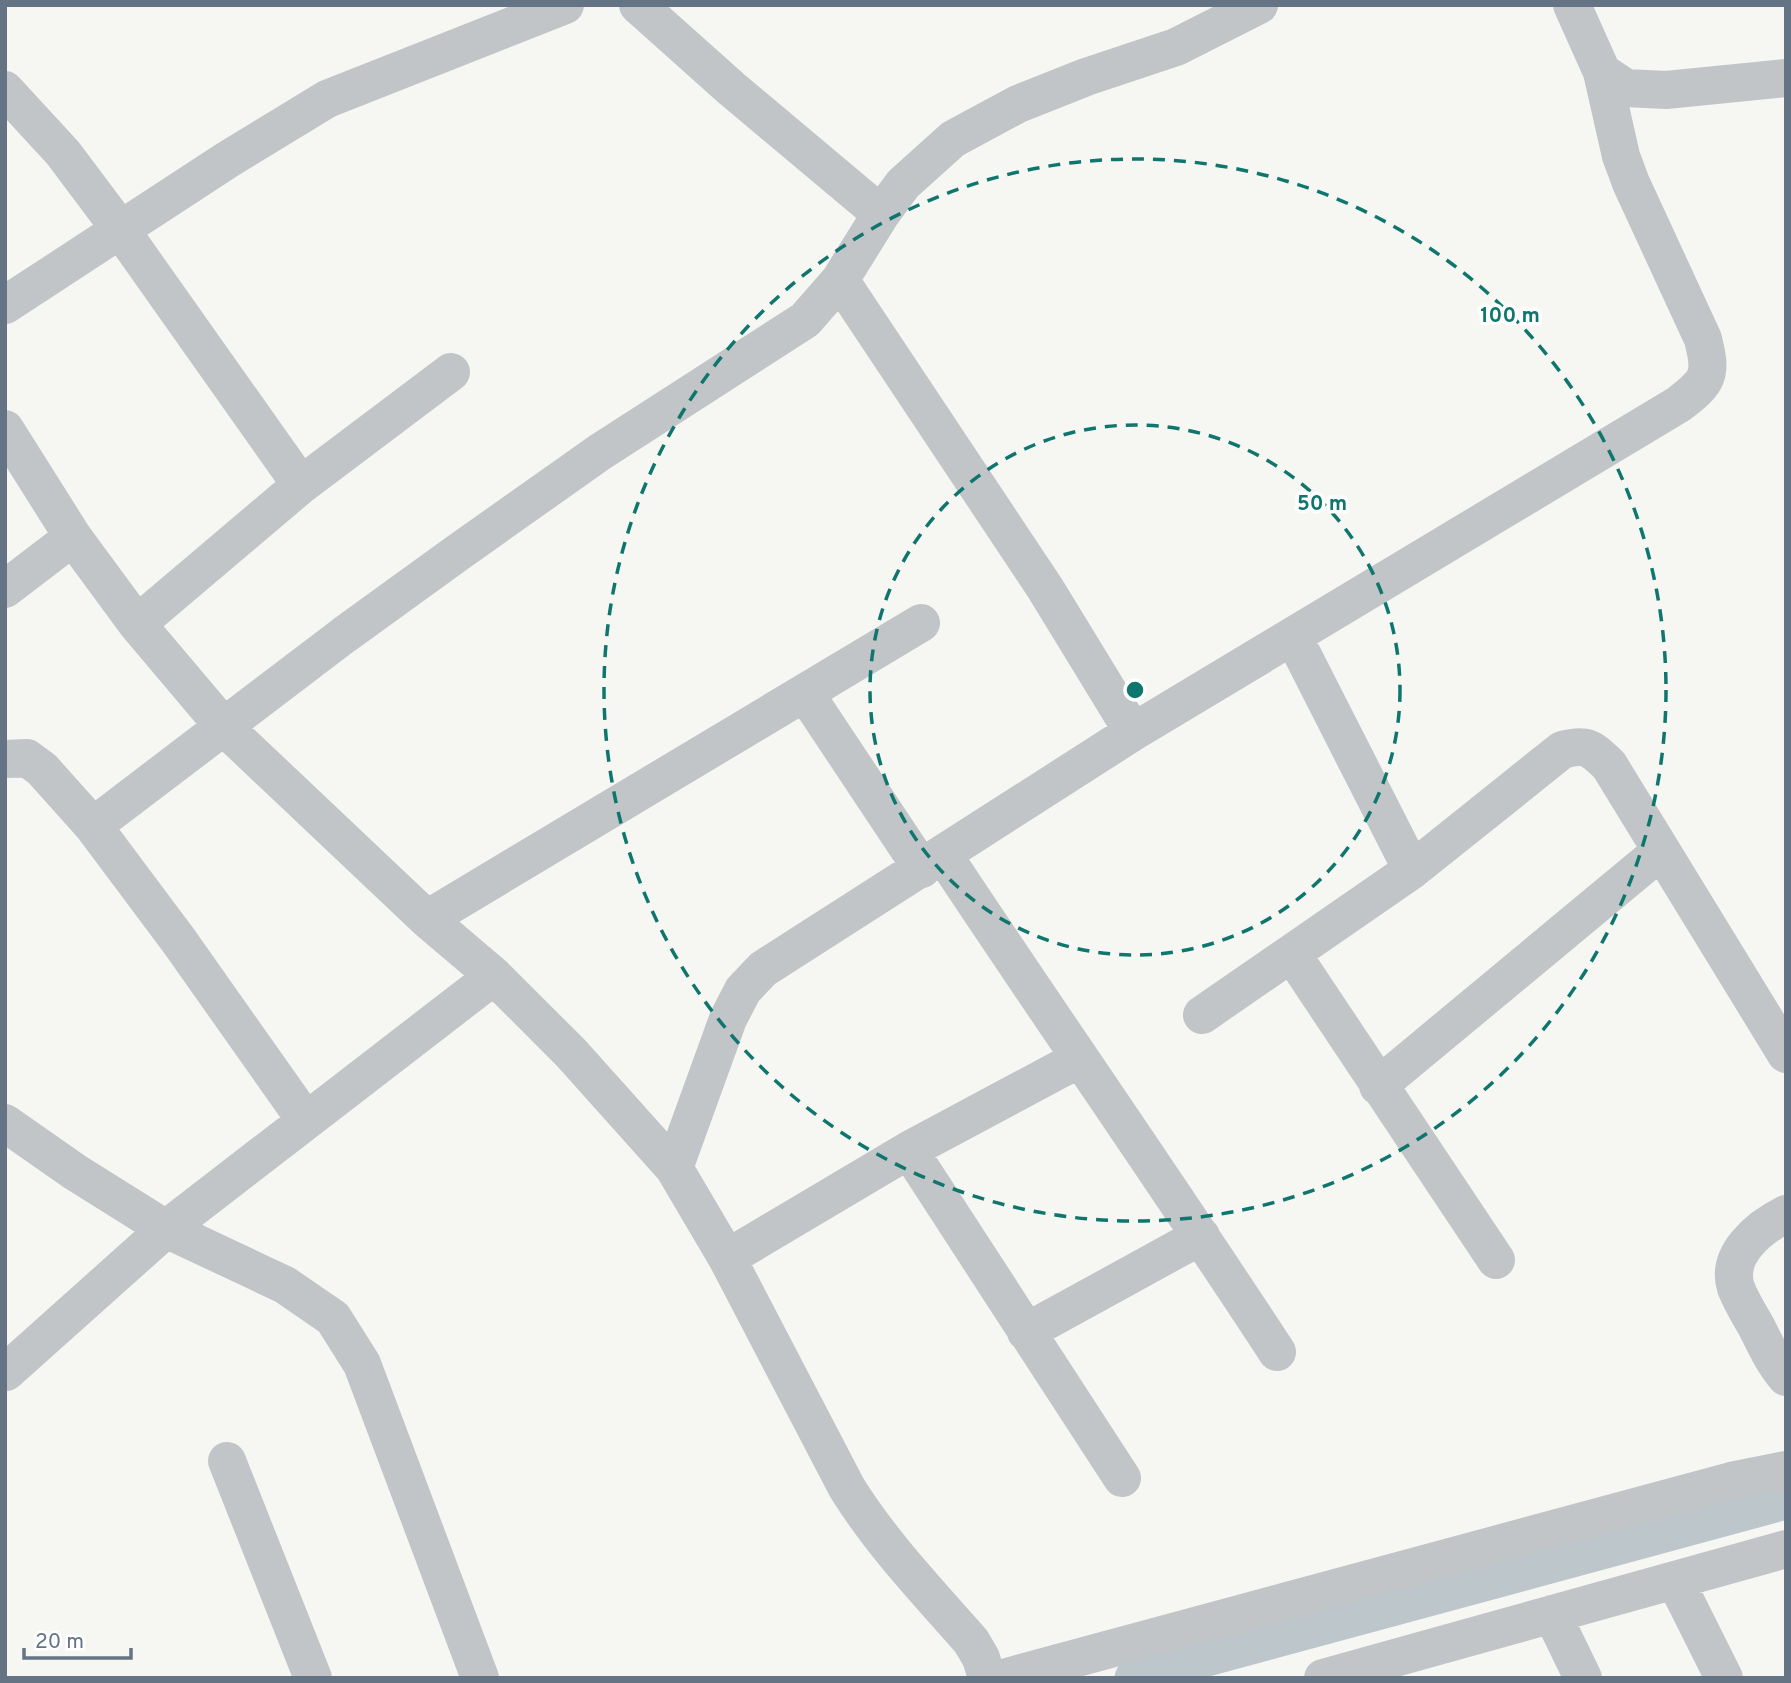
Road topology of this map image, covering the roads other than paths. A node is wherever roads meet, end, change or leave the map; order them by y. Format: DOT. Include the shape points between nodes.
graph roads {
  1 [pos="565,5"];
  2 [pos="638,5"];
  3 [pos="1259,5"];
  4 [pos="1572,5"];
  5 [pos="1602,72"];
  6 [pos="1786,78"];
  7 [pos="5,90"];
  8 [pos="881,214"];
  9 [pos="120,229"];
  10 [pos="840,280"];
  11 [pos="5,305"];
  12 [pos="451,372"];
  13 [pos="5,429"];
  14 [pos="300,485"];
  15 [pos="73,537"];
  16 [pos="5,589"];
  17 [pos="921,623"];
  18 [pos="137,624"];
  19 [pos="1293,636"];
  20 [pos="805,693"];
  21 [pos="225,727"];
  22 [pos="1133,732"];
  23 [pos="5,760"];
  24 [pos="93,826"];
  25 [pos="1661,852"];
  26 [pos="933,862"];
  27 [pos="1412,870"];
  28 [pos="427,919"];
  29 [pos="1292,954"];
  30 [pos="494,976"];
  31 [pos="1202,1015"];
  32 [pos="1786,1054"];
  33 [pos="1079,1059"];
  34 [pos="1378,1086"];
  35 [pos="306,1121"];
  36 [pos="5,1123"];
  37 [pos="909,1150"];
  38 [pos="674,1168"];
  39 [pos="1786,1214"];
  40 [pos="166,1229"];
  41 [pos="1201,1236"];
  42 [pos="727,1258"];
  43 [pos="1496,1260"];
  44 [pos="1026,1332"];
  45 [pos="1277,1352"];
  46 [pos="6,1372"];
  47 [pos="1786,1377"];
  48 [pos="227,1461"];
  49 [pos="1786,1470"];
  50 [pos="1122,1478"];
  51 [pos="1786,1549"];
  52 [pos="1675,1580"];
  53 [pos="1552,1614"];
  54 [pos="313,1678"];
  55 [pos="480,1678"];
  56 [pos="987,1678"];
  57 [pos="1003,1678"];
  58 [pos="1323,1678"];
  59 [pos="1583,1678"];
  60 [pos="1724,1678"];
  1 -- 9 [label="street" via="327,99"];
  2 -- 8 [label="street"];
  3 -- 8 [label="street" via="1177,47 1018,104 953,139 903,184"];
  4 -- 5 [label="street"];
  5 -- 6 [label="street" via="1626,88 1666,90"];
  5 -- 19 [label="street" via="1631,183 1703,339 1709,366 1700,388"];
  7 -- 9 [label="street" via="63,153"];
  8 -- 10 [label="street"];
  9 -- 11 [label="street"];
  9 -- 14 [label="street"];
  10 -- 21 [label="street" via="805,320 578,467 344,635"];
  10 -- 22 [label="street" via="1045,588"];
  12 -- 14 [label="street"];
  13 -- 15 [label="street"];
  14 -- 18 [label="street"];
  15 -- 16 [label="street"];
  15 -- 18 [label="street"];
  17 -- 20 [label="street"];
  18 -- 21 [label="street"];
  19 -- 22 [label="street"];
  19 -- 27 [label="street"];
  20 -- 26 [label="street"];
  20 -- 28 [label="street"];
  21 -- 24 [label="street"];
  21 -- 28 [label="street"];
  22 -- 26 [label="street"];
  23 -- 24 [label="street" via="27,758 42,769"];
  24 -- 35 [label="street"];
  25 -- 27 [label="street" via="1609,765 1579,745 1562,750"];
  25 -- 32 [label="street"];
  25 -- 34 [label="street"];
  26 -- 33 [label="street"];
  26 -- 38 [label="street" via="763,970 743,990 711,1062"];
  27 -- 29 [label="street"];
  28 -- 30 [label="street"];
  29 -- 31 [label="street"];
  29 -- 34 [label="street"];
  30 -- 35 [label="street"];
  30 -- 38 [label="street" via="571,1053"];
  33 -- 37 [label="street"];
  33 -- 41 [label="street"];
  34 -- 43 [label="street"];
  35 -- 40 [label="street"];
  36 -- 40 [label="street"];
  37 -- 42 [label="street"];
  37 -- 44 [label="street"];
  38 -- 42 [label="street"];
  39 -- 47 [label="street" via="1754,1234 1741,1251 1735,1286"];
  40 -- 46 [label="street"];
  40 -- 55 [label="street" via="285,1285 332,1318 362,1364"];
  41 -- 44 [label="street"];
  41 -- 45 [label="street"];
  42 -- 56 [label="street" via="869,1523 971,1641"];
  44 -- 50 [label="street"];
  48 -- 54 [label="street"];
  49 -- 57 [label="street"];
  51 -- 52 [label="street"];
  52 -- 53 [label="street"];
  52 -- 60 [label="street"];
  53 -- 58 [label="street"];
  53 -- 59 [label="street"];
}
